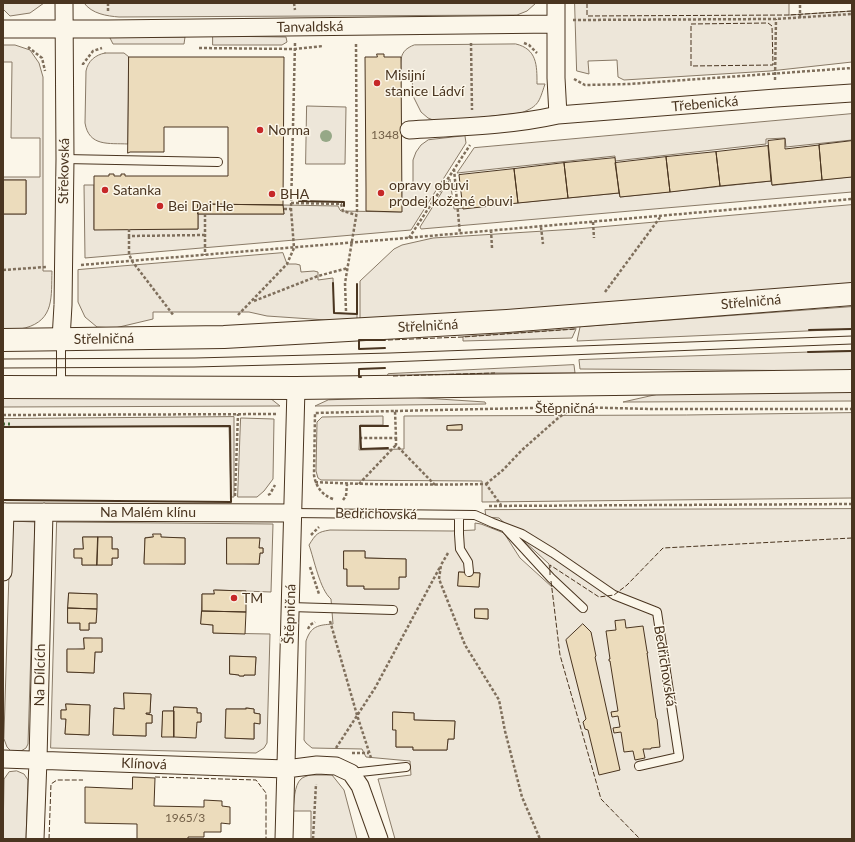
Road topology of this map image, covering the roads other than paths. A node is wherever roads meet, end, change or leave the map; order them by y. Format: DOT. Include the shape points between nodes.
graph roads {
  1 [pos="64,3"];
  2 [pos="556,3"];
  3 [pos="563,22"];
  4 [pos="64,29"];
  5 [pos="3,30"];
  6 [pos="852,93"];
  7 [pos="558,115"];
  8 [pos="408,130"];
  9 [pos="65,159"];
  10 [pos="218,162"];
  11 [pos="852,294"];
  12 [pos="61,339"];
  13 [pos="3,340"];
  14 [pos="852,381"];
  15 [pos="3,387"];
  16 [pos="61,387"];
  17 [pos="296,388"];
  18 [pos="4,512"];
  19 [pos="44,512"];
  20 [pos="293,513"];
  21 [pos="459,515"];
  22 [pos="504,527"];
  23 [pos="3,572"];
  24 [pos="469,572"];
  25 [pos="290,608"];
  26 [pos="583,608"];
  27 [pos="392,610"];
  28 [pos="3,759"];
  29 [pos="38,760"];
  30 [pos="639,766"];
  31 [pos="406,767"];
  32 [pos="286,769"];
  33 [pos="351,773"];
  34 [pos="35,839"];
  35 [pos="284,839"];
  36 [pos="379,839"];
  1 -- 4 [label="street, Střekovská"];
  2 -- 3 [label="street"];
  3 -- 4 [label="street, Tanvaldská"];
  3 -- 7 [label="street" via="556,78"];
  4 -- 5 [label="street, Tanvaldská"];
  4 -- 9 [label="street, Střekovská"];
  6 -- 7 [label="street, Třebenická"];
  7 -- 8 [label="street, Třebenická" via="535,120"];
  9 -- 10 [label="lane"];
  9 -- 12 [label="street, Střekovská"];
  11 -- 12 [label="main road, Střelničná" via="499,322 224,337"];
  12 -- 13 [label="main road, Střelničná"];
  12 -- 16 [label="lane"];
  14 -- 17 [label="main road"];
  15 -- 16 [label="main road"];
  16 -- 17 [label="main road"];
  17 -- 20 [label="street, Štěpničná"];
  18 -- 19 [label="street, Na Malém klínu"];
  18 -- 23 [label="street"];
  19 -- 20 [label="street, Na Malém klínu" via="199,507"];
  19 -- 29 [label="street, Na Dílcích"];
  20 -- 21 [label="lane, Bedřichovská"];
  20 -- 25 [label="street, Štěpničná"];
  21 -- 22 [label="lane, Bedřichovská" via="475,515"];
  21 -- 24 [label="lane" via="460,549 468,562"];
  22 -- 26 [label="lane, Bedřichovská"];
  22 -- 30 [label="lane, Bedřichovská" via="522,534 553,553 614,595 657,612 679,758"];
  25 -- 27 [label="lane"];
  25 -- 32 [label="street, Štěpničná"];
  28 -- 29 [label="street, Klínová"];
  29 -- 32 [label="street, Klínová"];
  29 -- 34 [label="street, Na Dílcích"];
  31 -- 33 [label="lane"];
  32 -- 33 [label="street" via="317,765 336,766"];
  32 -- 35 [label="street, Štěpničná"];
  33 -- 36 [label="street" via="360,786"];
}
